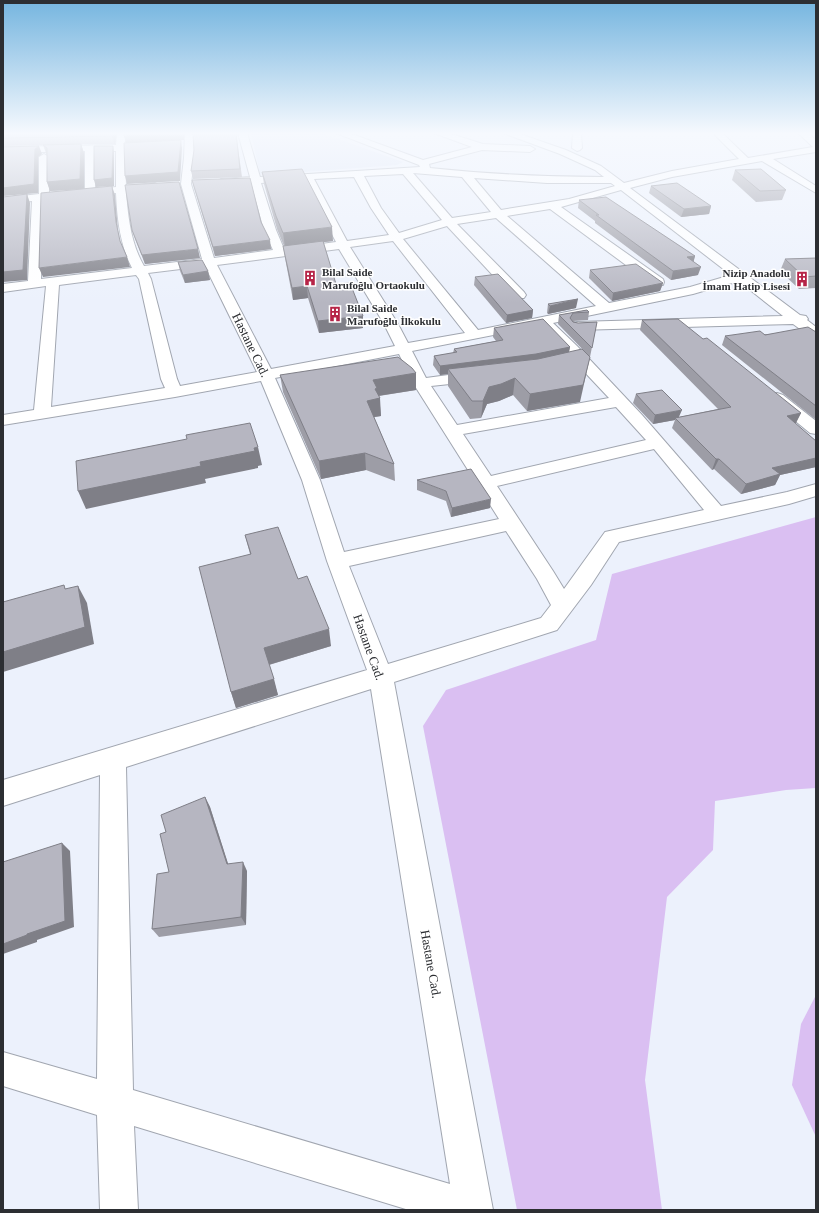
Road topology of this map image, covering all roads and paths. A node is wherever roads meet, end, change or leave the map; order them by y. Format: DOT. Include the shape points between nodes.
graph roads {
  1 [pos="121,189"];
  2 [pos="42,190"];
  3 [pos="115,190"];
  4 [pos="182,190"];
  5 [pos="259,190"];
  6 [pos="314,190"];
  7 [pos="366,190"];
  8 [pos="422,190"];
  9 [pos="477,190"];
  10 [pos="612,190"];
  11 [pos="632,190"];
  12 [pos="90,192"];
  13 [pos="41,197"];
  14 [pos="3,202"];
  15 [pos="552,205"];
  16 [pos="498,214"];
  17 [pos="449,222"];
  18 [pos="396,236"];
  19 [pos="343,246"];
  20 [pos="280,253"];
  21 [pos="209,262"];
  22 [pos="140,272"];
  23 [pos="742,278"];
  24 [pos="53,281"];
  25 [pos="34,284"];
  26 [pos="3,288"];
  27 [pos="675,294"];
  28 [pos="656,298"];
  29 [pos="606,308"];
  30 [pos="816,318"];
  31 [pos="796,319"];
  32 [pos="683,323"];
  33 [pos="547,324"];
  34 [pos="816,334"];
  35 [pos="474,335"];
  36 [pos="701,337"];
  37 [pos="404,348"];
  38 [pos="582,360"];
  39 [pos="566,362"];
  40 [pos="490,374"];
  41 [pos="266,375"];
  42 [pos="421,383"];
  43 [pos="767,390"];
  44 [pos="175,392"];
  45 [pos="620,400"];
  46 [pos="42,413"];
  47 [pos="3,420"];
  48 [pos="816,429"];
  49 [pos="452,431"];
  50 [pos="657,443"];
  51 [pos="486,483"];
  52 [pos="816,490"];
  53 [pos="716,514"];
  54 [pos="511,523"];
  55 [pos="337,561"];
  56 [pos="563,607"];
  57 [pos="381,676"];
  58 [pos="113,758"];
  59 [pos="3,793"];
  60 [pos="3,1069"];
  61 [pos="115,1102"];
  62 [pos="119,1210"];
  63 [pos="474,1210"];
  1 -- 22 [label="street" via="127,238"];
  2 -- 13 [label="street"];
  3 -- 12 [label="street"];
  4 -- 21 [label="street, Hastane Cad."];
  5 -- 20 [label="street" via="270,230"];
  6 -- 19 [label="street"];
  7 -- 18 [label="street"];
  8 -- 17 [label="street"];
  9 -- 16 [label="street"];
  10 -- 15 [label="street"];
  11 -- 23 [label="street" via="649,207"];
  12 -- 13 [label="street"];
  13 -- 14 [label="street"];
  13 -- 25 [label="street"];
  15 -- 16 [label="street"];
  15 -- 27 [label="street"];
  16 -- 17 [label="street"];
  16 -- 29 [label="street"];
  17 -- 18 [label="street"];
  17 -- 33 [label="street"];
  18 -- 19 [label="street"];
  18 -- 35 [label="street"];
  19 -- 20 [label="street"];
  19 -- 37 [label="street"];
  20 -- 21 [label="street"];
  21 -- 22 [label="street"];
  21 -- 41 [label="street, Hastane Cad."];
  22 -- 24 [label="street"];
  22 -- 44 [label="street"];
  23 -- 27 [label="street" via="725,280"];
  23 -- 31 [label="street"];
  24 -- 25 [label="street"];
  24 -- 46 [label="street"];
  25 -- 26 [label="street"];
  27 -- 28 [label="street"];
  28 -- 29 [label="street"];
  28 -- 32 [label="street"];
  29 -- 33 [label="street"];
  30 -- 31 [label="street"];
  31 -- 32 [label="street"];
  31 -- 34 [label="street"];
  32 -- 33 [label="street"];
  32 -- 36 [label="street"];
  33 -- 35 [label="street"];
  33 -- 38 [label="street"];
  35 -- 37 [label="street"];
  37 -- 41 [label="street"];
  37 -- 42 [label="street"];
  38 -- 39 [label="street"];
  38 -- 45 [label="street"];
  40 -- 42 [label="street"];
  41 -- 44 [label="street"];
  41 -- 55 [label="street, Hastane Cad." via="311,480"];
  42 -- 49 [label="street"];
  43 -- 48 [label="street"];
  44 -- 46 [label="street"];
  45 -- 49 [label="street"];
  45 -- 50 [label="street"];
  46 -- 47 [label="street"];
  49 -- 51 [label="street"];
  50 -- 51 [label="street"];
  50 -- 53 [label="street"];
  51 -- 54 [label="street"];
  52 -- 53 [label="street"];
  53 -- 56 [label="street" via="612,537"];
  54 -- 55 [label="street"];
  54 -- 56 [label="street"];
  55 -- 57 [label="street, Hastane Cad."];
  56 -- 57 [label="street" via="549,624"];
  57 -- 58 [label="street"];
  57 -- 63 [label="street, Hastane Cad."];
  58 -- 59 [label="street"];
  58 -- 61 [label="street"];
  60 -- 61 [label="street"];
  61 -- 62 [label="street"];
  61 -- 63 [label="street"];
}
